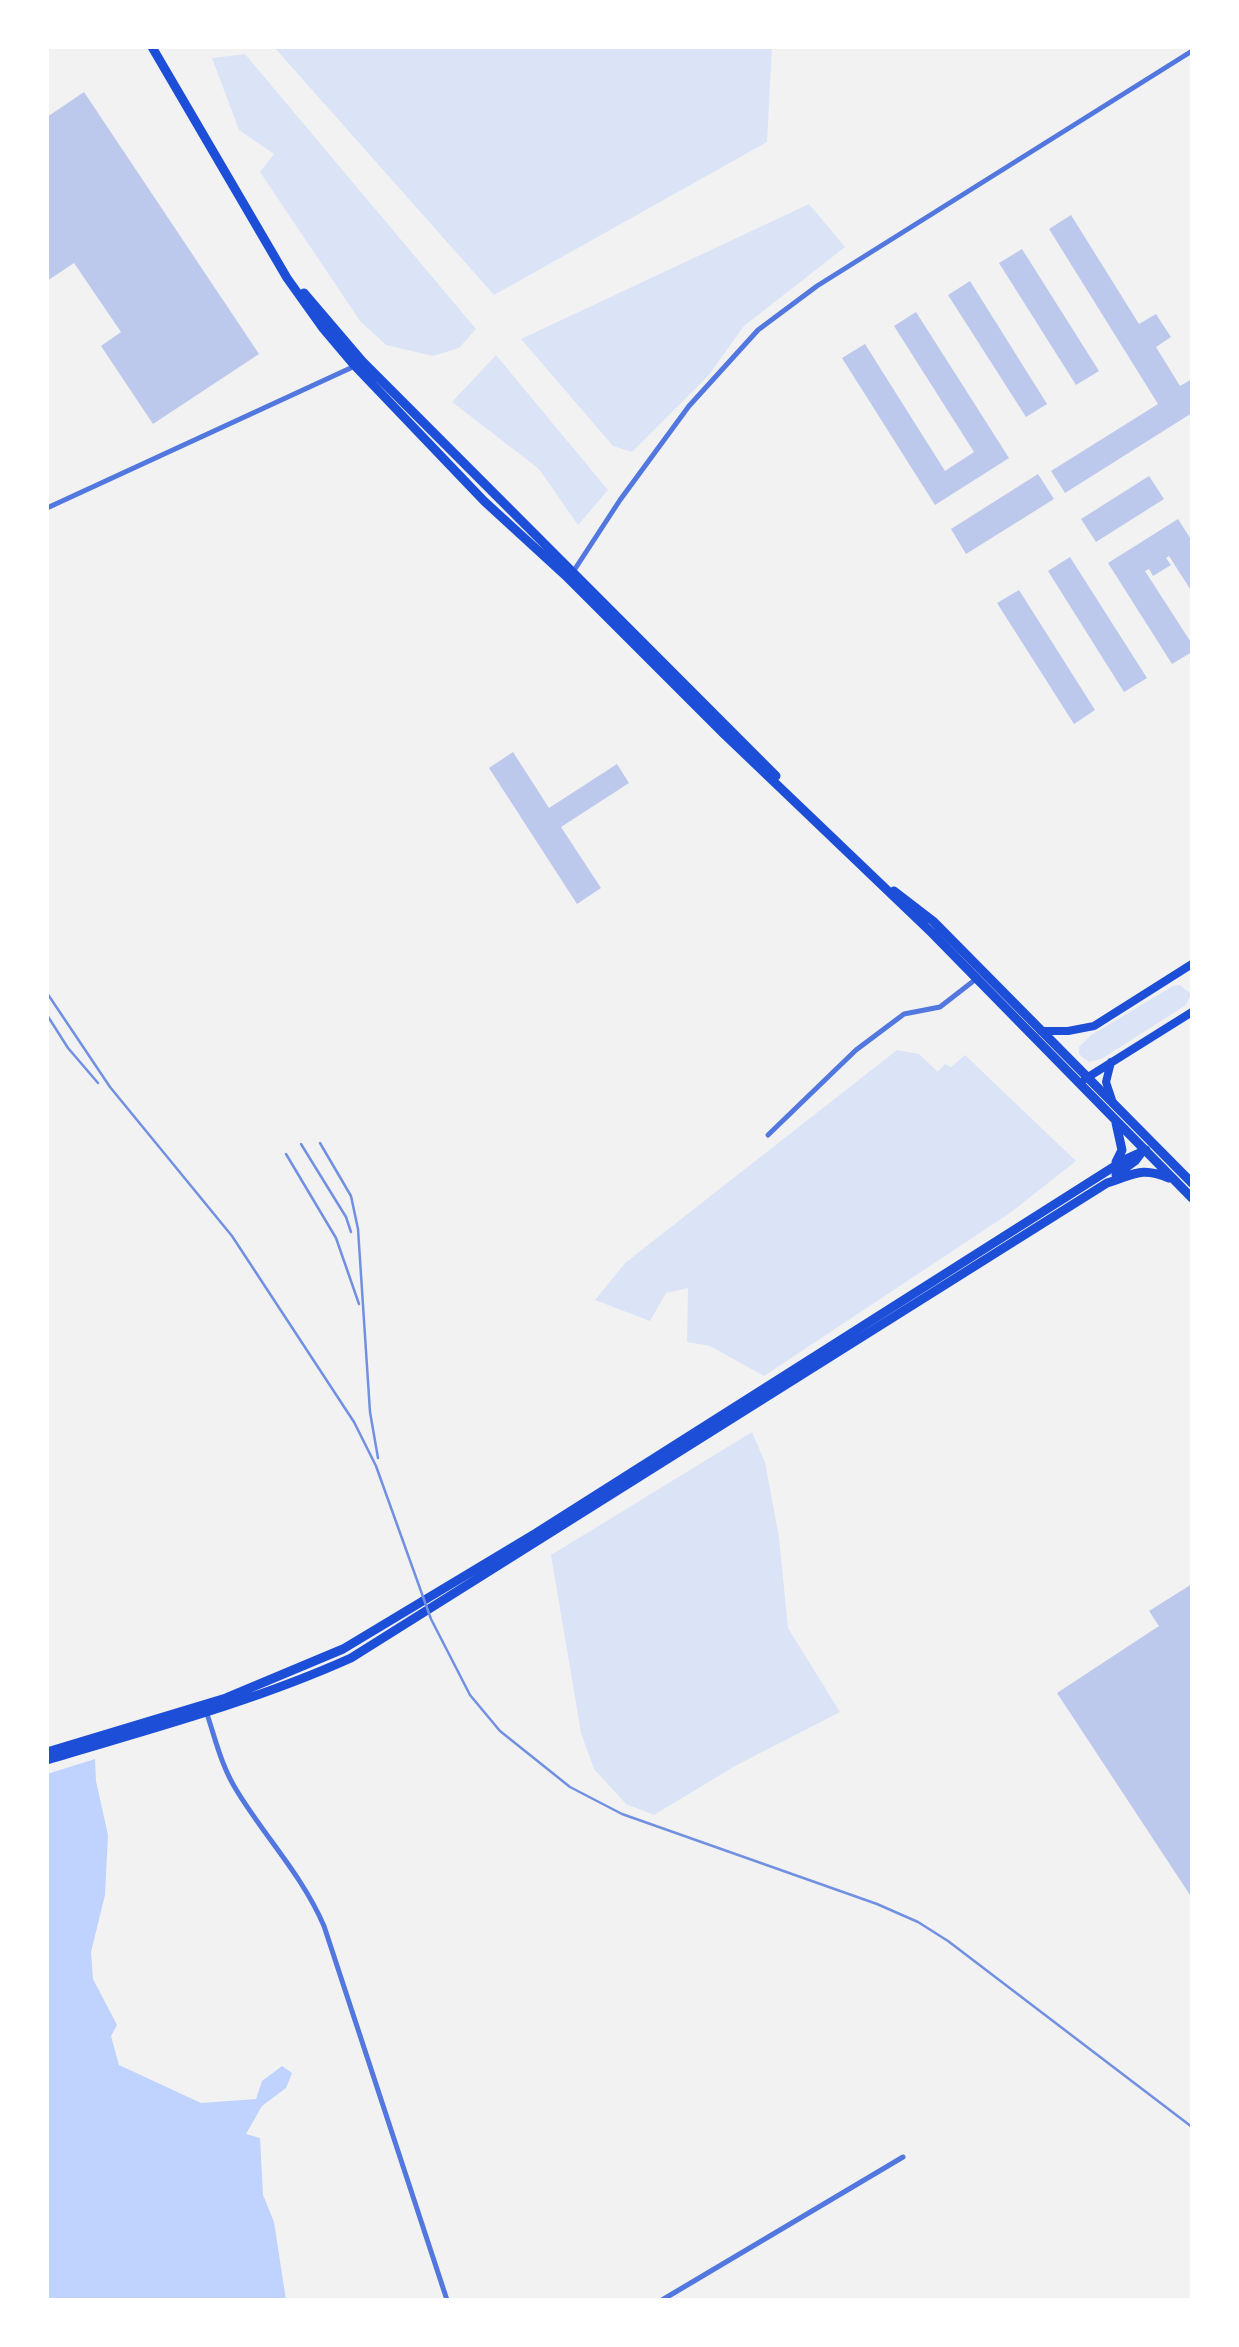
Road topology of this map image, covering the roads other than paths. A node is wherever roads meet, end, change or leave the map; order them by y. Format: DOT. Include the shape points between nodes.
graph roads {
  1 [pos="152,47"];
  2 [pos="158,47"];
  3 [pos="1192,51"];
  4 [pos="359,363"];
  5 [pos="47,508"];
  6 [pos="570,575"];
  7 [pos="1189,965"];
  8 [pos="1192,975"];
  9 [pos="976,979"];
  10 [pos="1192,1012"];
  11 [pos="1041,1031"];
  12 [pos="1112,1060"];
  13 [pos="1088,1077"];
  14 [pos="1079,1083"];
  15 [pos="1113,1102"];
  16 [pos="1115,1118"];
  17 [pos="1131,1122"];
  18 [pos="768,1135"];
  19 [pos="1144,1150"];
  20 [pos="1161,1153"];
  21 [pos="1106,1178"];
  22 [pos="1175,1181"];
  23 [pos="1192,1183"];
  24 [pos="1192,1198"];
  25 [pos="205,1709"];
  26 [pos="92,1742"];
  27 [pos="47,1752"];
  28 [pos="47,1760"];
  29 [pos="903,2157"];
  30 [pos="447,2300"];
  31 [pos="662,2300"];
  1 -- 4 [label="main road" via="287,278"];
  2 -- 4 [label="main road" via="292,274"];
  3 -- 6 [label="street" via="817,286 758,330 688,407"];
  4 -- 5 [label="street"];
  4 -- 6 [label="main road" via="484,501"];
  6 -- 9 [label="main road" via="641,653"];
  6 -- 11 [label="main road" via="894,891 933,921"];
  7 -- 8 [label="main road"];
  7 -- 11 [label="main road" via="1094,1026"];
  9 -- 14 [label="main road"];
  9 -- 18 [label="street" via="940,1007 904,1014 856,1049"];
  10 -- 12 [label="main road"];
  11 -- 13 [label="main road"];
  12 -- 13 [label="main road"];
  12 -- 15 [label="main road" via="1106,1082"];
  13 -- 14 [label="main road"];
  13 -- 15 [label="main road"];
  14 -- 16 [label="main road"];
  15 -- 17 [label="main road"];
  16 -- 19 [label="main road"];
  16 -- 21 [label="main road" via="1122,1150"];
  17 -- 19 [label="main road"];
  17 -- 20 [label="main road"];
  19 -- 20 [label="main road"];
  19 -- 21 [label="main road" via="1135,1161"];
  19 -- 22 [label="main road"];
  20 -- 23 [label="main road"];
  21 -- 22 [label="main road" via="1136,1171"];
  21 -- 25 [label="main road" via="389,1623 308,1667"];
  22 -- 24 [label="main road"];
  25 -- 26 [label="main road"];
  25 -- 30 [label="street" via="236,1790 302,1881 324,1926"];
  26 -- 27 [label="main road"];
  26 -- 28 [label="main road"];
  29 -- 31 [label="street"];
}
